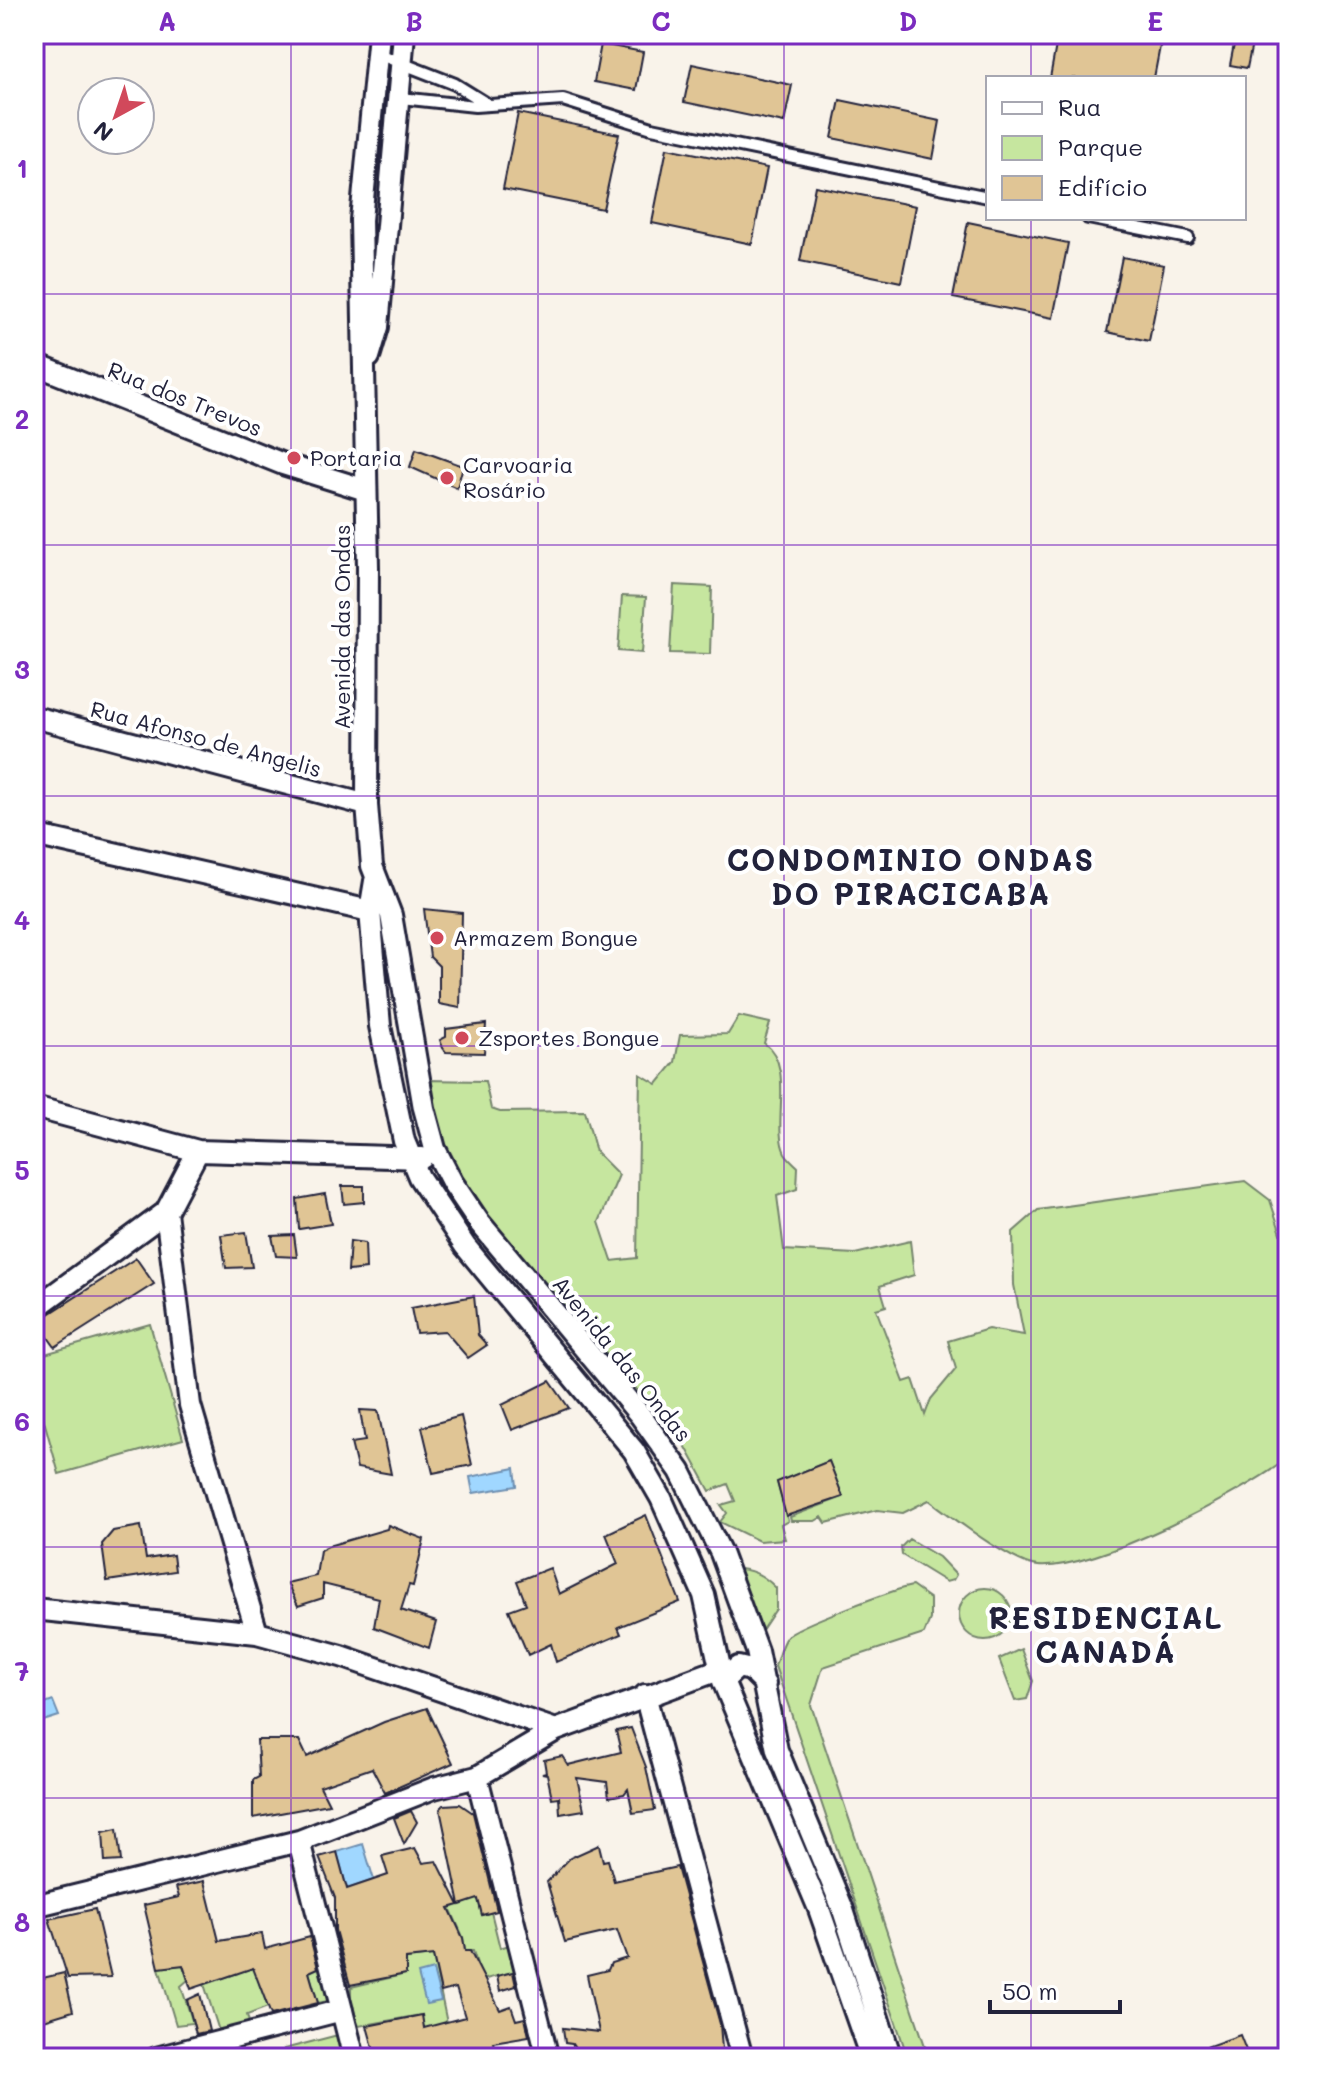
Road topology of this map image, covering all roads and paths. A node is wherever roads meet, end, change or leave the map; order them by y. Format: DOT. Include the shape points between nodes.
graph roads {
  1 [pos="404,34"];
  2 [pos="378,44"];
  3 [pos="401,65"];
  4 [pos="455,84"];
  5 [pos="401,98"];
  6 [pos="374,100"];
  7 [pos="452,105"];
  8 [pos="489,105"];
  9 [pos="392,194"];
  10 [pos="986,197"];
  11 [pos="361,220"];
  12 [pos="1098,220"];
  13 [pos="1188,238"];
  14 [pos="378,327"];
  15 [pos="34,364"];
  16 [pos="363,372"];
  17 [pos="366,490"];
  18 [pos="34,717"];
  19 [pos="367,805"];
  20 [pos="34,835"];
  21 [pos="375,881"];
  22 [pos="370,911"];
  23 [pos="399,973"];
  24 [pos="377,974"];
  25 [pos="379,1004"];
  26 [pos="406,1005"];
  27 [pos="34,1107"];
  28 [pos="198,1151"];
  29 [pos="411,1156"];
  30 [pos="442,1162"];
  31 [pos="166,1212"];
  32 [pos="34,1309"];
  33 [pos="695,1573"];
  34 [pos="34,1609"];
  35 [pos="257,1633"];
  36 [pos="757,1651"];
  37 [pos="722,1675"];
  38 [pos="765,1684"];
  39 [pos="645,1695"];
  40 [pos="556,1730"];
  41 [pos="477,1777"];
  42 [pos="299,1841"];
  43 [pos="34,1906"];
  44 [pos="342,2010"];
  45 [pos="156,2058"];
  46 [pos="354,2058"];
  47 [pos="548,2058"];
  48 [pos="742,2058"];
  49 [pos="871,2058"];
  50 [pos="891,2058"];
  1 -- 3 [label="street, Avenida das Ondas"];
  2 -- 3 [label="lane"];
  2 -- 6 [label="street, Avenida das Ondas"];
  3 -- 4 [label="lane"];
  3 -- 5 [label="street, Avenida das Ondas"];
  4 -- 7 [label="lane"];
  4 -- 8 [label="lane"];
  5 -- 7 [label="lane"];
  5 -- 9 [label="street, Avenida das Ondas"];
  6 -- 9 [label="street" via="375,183"];
  6 -- 11 [label="street, Avenida das Ondas"];
  7 -- 8 [label="lane"];
  8 -- 10 [label="lane" via="563,100 652,128"];
  9 -- 14 [label="street, Avenida das Ondas"];
  11 -- 14 [label="street" via="370,236 371,306"];
  11 -- 16 [label="street, Avenida das Ondas"];
  12 -- 13 [label="lane"];
  14 -- 16 [label="street, Avenida das Ondas"];
  15 -- 17 [label="street, Rua dos Trevos" via="283,464"];
  16 -- 17 [label="street, Avenida das Ondas"];
  17 -- 19 [label="street, Avenida das Ondas"];
  18 -- 19 [label="street, Rua Afonso de Angelis"];
  19 -- 21 [label="street, Avenida das Ondas"];
  20 -- 22 [label="street"];
  21 -- 22 [label="street, Avenida das Ondas"];
  21 -- 23 [label="street, Avenida das Ondas" via="391,915"];
  22 -- 24 [label="street, Avenida das Ondas"];
  23 -- 24 [label="street"];
  23 -- 26 [label="street, Avenida das Ondas"];
  24 -- 25 [label="street, Avenida das Ondas"];
  25 -- 26 [label="street"];
  25 -- 29 [label="street, Avenida das Ondas" via="391,1085"];
  26 -- 30 [label="street, Avenida das Ondas" via="424,1108"];
  27 -- 28 [label="street"];
  28 -- 29 [label="street"];
  28 -- 31 [label="street"];
  29 -- 30 [label="street"];
  29 -- 33 [label="street, Avenida das Ondas" via="465,1246 634,1451"];
  30 -- 36 [label="street, Avenida das Ondas" via="479,1222 640,1415 680,1471 721,1553"];
  31 -- 32 [label="street"];
  31 -- 35 [label="street" via="190,1405"];
  33 -- 36 [label="street" via="721,1623 733,1632 740,1630"];
  33 -- 37 [label="street, Avenida das Ondas"];
  34 -- 35 [label="street"];
  35 -- 40 [label="street" via="341,1656"];
  36 -- 38 [label="street, Avenida das Ondas"];
  37 -- 38 [label="street" via="738,1667 751,1670"];
  37 -- 39 [label="street"];
  37 -- 49 [label="street, Avenida das Ondas" via="819,1909"];
  38 -- 50 [label="street, Avenida das Ondas" via="777,1750 842,1907"];
  39 -- 40 [label="street"];
  39 -- 48 [label="street"];
  40 -- 41 [label="street"];
  41 -- 42 [label="street" via="434,1788"];
  41 -- 47 [label="street"];
  42 -- 43 [label="street"];
  42 -- 44 [label="street"];
  44 -- 45 [label="street"];
  44 -- 46 [label="street"];
}
